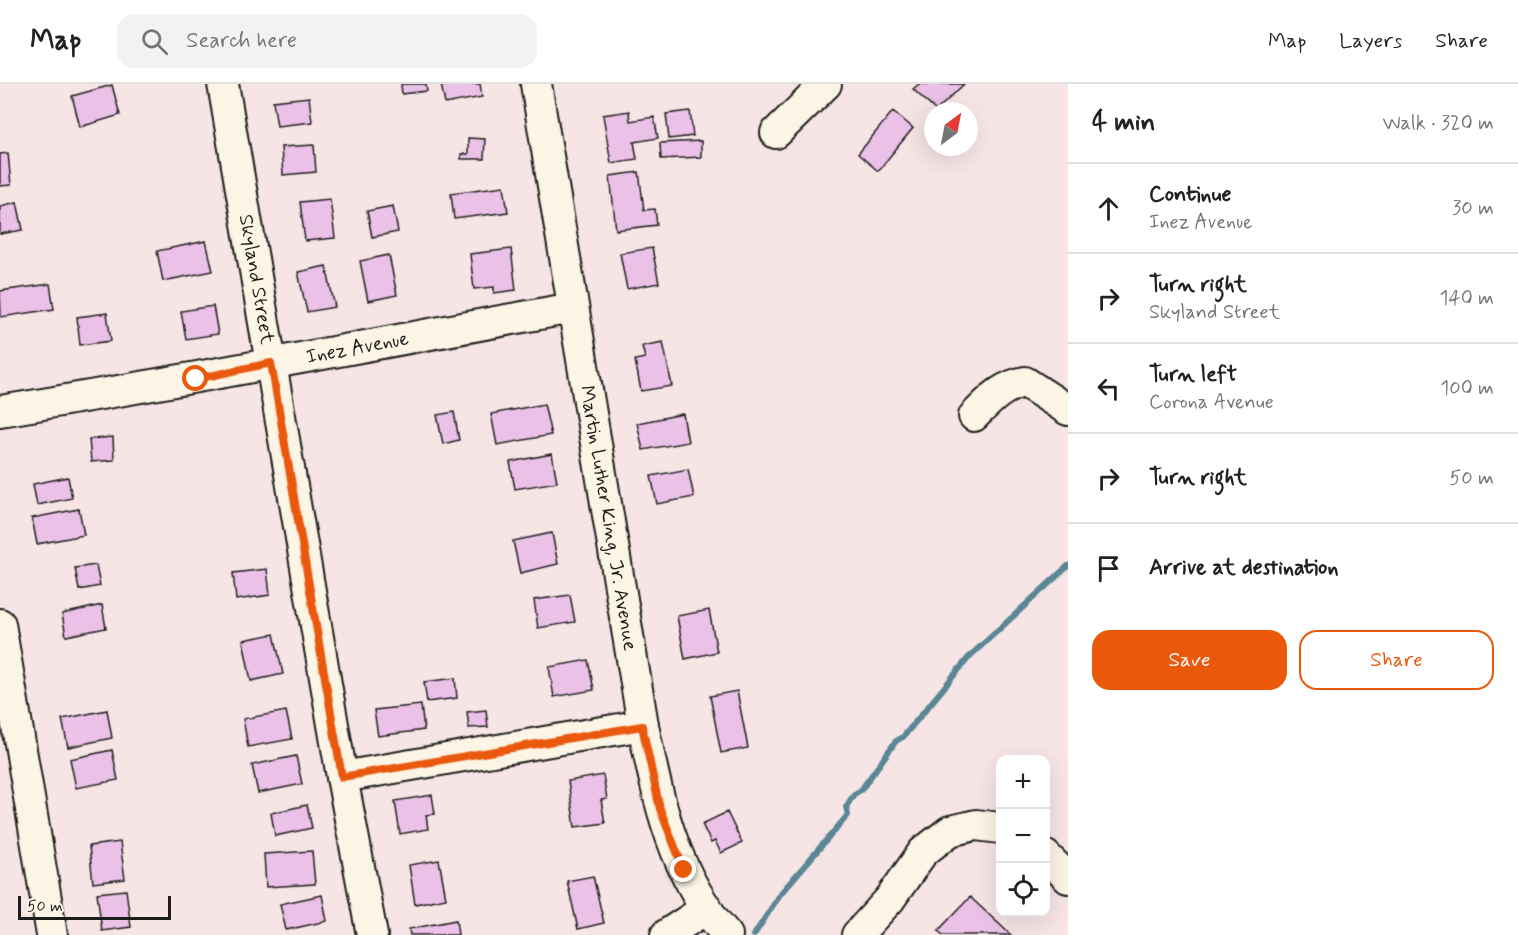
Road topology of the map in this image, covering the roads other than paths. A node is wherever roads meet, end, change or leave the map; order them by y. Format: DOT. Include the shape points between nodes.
graph roads {
  1 [pos="223,84"];
  2 [pos="536,84"];
  3 [pos="826,84"];
  4 [pos="776,133"];
  5 [pos="573,308"];
  6 [pos="271,363"];
  7 [pos="1068,410"];
  8 [pos="0,411"];
  9 [pos="974,416"];
  10 [pos="0,624"];
  11 [pos="642,726"];
  12 [pos="342,777"];
  13 [pos="996,828"];
  14 [pos="1050,860"];
  15 [pos="1068,878"];
  16 [pos="707,908"];
  17 [pos="52,935"];
  18 [pos="372,935"];
  19 [pos="666,935"];
  20 [pos="727,935"];
  21 [pos="857,935"];
  1 -- 6 [label="street, Skyland Street"];
  2 -- 5 [label="street, Martin Luther King, Jr. Avenue"];
  3 -- 4 [label="street"];
  5 -- 6 [label="street, Inez Avenue"];
  5 -- 11 [label="street, Martin Luther King, Jr. Avenue"];
  6 -- 8 [label="street, Inez Avenue"];
  6 -- 12 [label="street, Skyland Street"];
  7 -- 9 [label="street" via="1025,382 1010,384"];
  10 -- 17 [label="street"];
  11 -- 12 [label="street"];
  11 -- 16 [label="street, Martin Luther King, Jr. Avenue" via="670,839"];
  12 -- 18 [label="street, Skyland Street"];
  13 -- 21 [label="street" via="976,825 950,831 922,852 890,899"];
  14 -- 15 [label="street"];
  16 -- 19 [label="street"];
  16 -- 20 [label="street, Martin Luther King, Jr. Avenue"];
}
